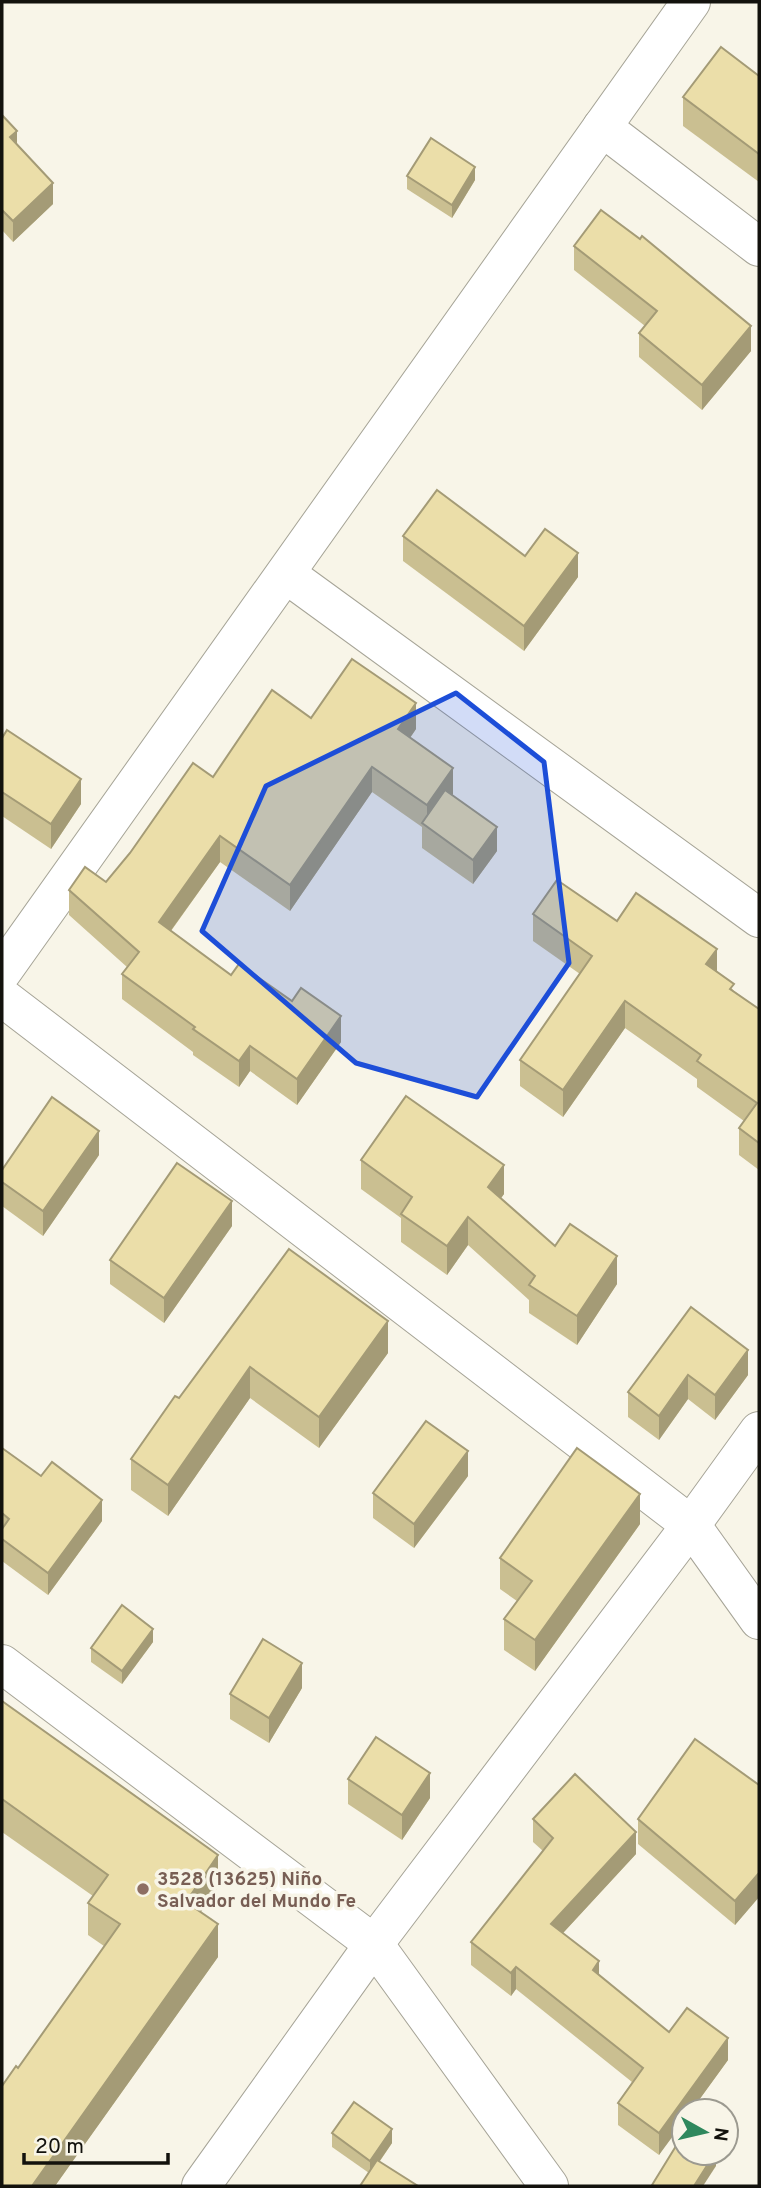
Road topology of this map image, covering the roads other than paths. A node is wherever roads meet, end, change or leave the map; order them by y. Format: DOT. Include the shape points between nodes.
graph roads {
  1 [pos="691,2"];
  2 [pos="602,127"];
  3 [pos="759,247"];
  4 [pos="286,574"];
  5 [pos="759,918"];
  6 [pos="2,972"];
  7 [pos="2,997"];
  8 [pos="759,1431"];
  9 [pos="691,1525"];
  10 [pos="759,1620"];
  11 [pos="2,1664"];
  12 [pos="374,1944"];
  13 [pos="201,2186"];
  14 [pos="549,2186"];
  1 -- 2 [label="street"];
  2 -- 3 [label="street"];
  2 -- 4 [label="street"];
  4 -- 5 [label="street"];
  4 -- 6 [label="street"];
  7 -- 9 [label="street"];
  8 -- 9 [label="street"];
  9 -- 10 [label="street"];
  9 -- 12 [label="street"];
  11 -- 12 [label="street"];
  12 -- 13 [label="street"];
  12 -- 14 [label="street"];
}
